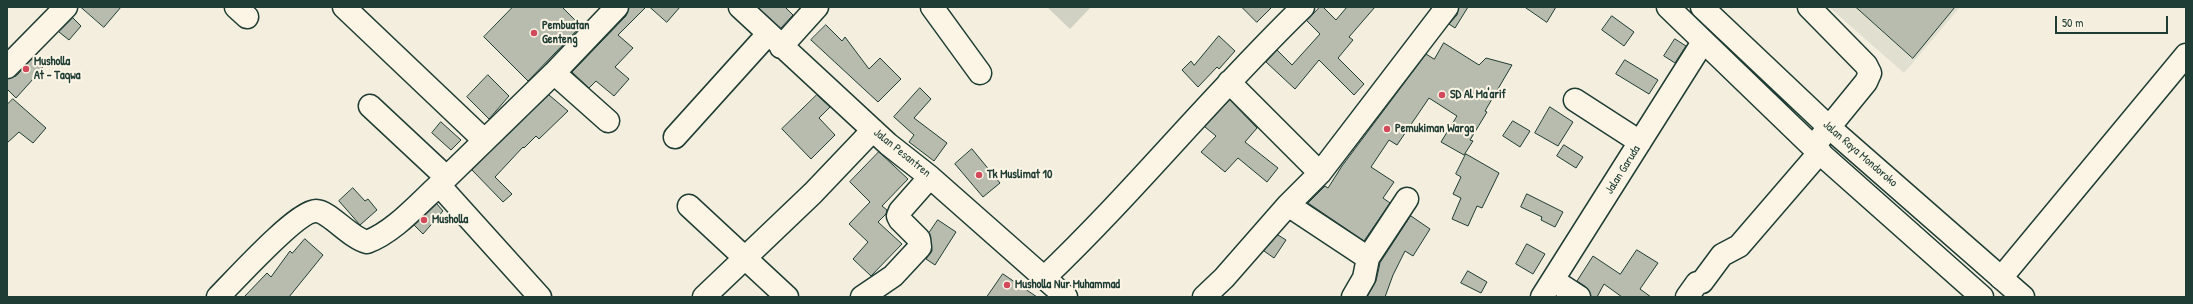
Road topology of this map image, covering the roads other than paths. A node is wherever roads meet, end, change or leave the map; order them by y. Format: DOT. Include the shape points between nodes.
graph roads {
  1 [pos="66,7"];
  2 [pos="344,7"];
  3 [pos="617,7"];
  4 [pos="740,7"];
  5 [pos="817,7"];
  6 [pos="932,7"];
  7 [pos="1303,7"];
  8 [pos="1447,7"];
  9 [pos="1668,7"];
  10 [pos="1702,7"];
  11 [pos="1809,7"];
  12 [pos="774,41"];
  13 [pos="1703,42"];
  14 [pos="2186,55"];
  15 [pos="7,67"];
  16 [pos="554,73"];
  17 [pos="980,73"];
  18 [pos="1229,82"];
  19 [pos="1576,100"];
  20 [pos="370,106"];
  21 [pos="608,121"];
  22 [pos="1830,128"];
  23 [pos="873,130"];
  24 [pos="675,137"];
  25 [pos="484,140"];
  26 [pos="1640,142"];
  27 [pos="1816,150"];
  28 [pos="1320,173"];
  29 [pos="930,177"];
  30 [pos="442,181"];
  31 [pos="1407,199"];
  32 [pos="1288,205"];
  33 [pos="689,206"];
  34 [pos="1368,258"];
  35 [pos="744,259"];
  36 [pos="1053,268"];
  37 [pos="2002,278"];
  38 [pos="1548,288"];
  39 [pos="707,296"];
  40 [pos="218,297"];
  41 [pos="540,297"];
  42 [pos="787,297"];
  43 [pos="862,297"];
  44 [pos="1066,297"];
  45 [pos="1204,297"];
  46 [pos="1353,297"];
  47 [pos="1579,297"];
  48 [pos="1687,297"];
  49 [pos="1982,297"];
  50 [pos="2023,297"];
  1 -- 15 [label="main road"];
  2 -- 25 [label="main road"];
  3 -- 16 [label="main road"];
  4 -- 12 [label="main road, Jalan Pesantren"];
  5 -- 12 [label="main road"];
  6 -- 17 [label="main road"];
  7 -- 18 [label="main road"];
  8 -- 28 [label="main road"];
  9 -- 13 [label="main road, Jalan Raya Mondoroko"];
  10 -- 22 [label="main road, Jalan Raya Mondoroko"];
  11 -- 22 [label="main road" via="1866,65 1870,73 1866,82"];
  12 -- 23 [label="main road, Jalan Pesantren"];
  12 -- 24 [label="main road"];
  13 -- 26 [label="main road, Jalan Garuda"];
  13 -- 27 [label="main road, Jalan Raya Mondoroko"];
  14 -- 37 [label="main road"];
  16 -- 21 [label="main road"];
  16 -- 25 [label="main road"];
  18 -- 28 [label="main road"];
  18 -- 36 [label="main road"];
  19 -- 26 [label="main road"];
  20 -- 30 [label="main road"];
  22 -- 27 [label="main road"];
  22 -- 37 [label="main road, Jalan Raya Mondoroko"];
  23 -- 29 [label="main road, Jalan Pesantren"];
  23 -- 35 [label="main road" via="813,193"];
  25 -- 30 [label="main road"];
  26 -- 38 [label="main road, Jalan Garuda"];
  27 -- 48 [label="main road" via="1739,246 1722,255"];
  27 -- 49 [label="main road, Jalan Raya Mondoroko"];
  28 -- 32 [label="main road"];
  29 -- 36 [label="main road, Jalan Pesantren"];
  29 -- 43 [label="main road" via="900,210 898,216 919,239 920,247 893,276"];
  30 -- 40 [label="main road" via="399,221 376,239 367,242 351,235 323,213 316,210 307,213 291,224"];
  30 -- 41 [label="main road"];
  31 -- 34 [label="main road"];
  32 -- 34 [label="main road"];
  32 -- 45 [label="main road"];
  33 -- 35 [label="main road"];
  34 -- 46 [label="main road" via="1364,278"];
  35 -- 39 [label="main road"];
  35 -- 42 [label="main road"];
  36 -- 44 [label="main road, Jalan Pesantren"];
  37 -- 50 [label="main road, Jalan Raya Mondoroko"];
  38 -- 47 [label="main road"];
}
